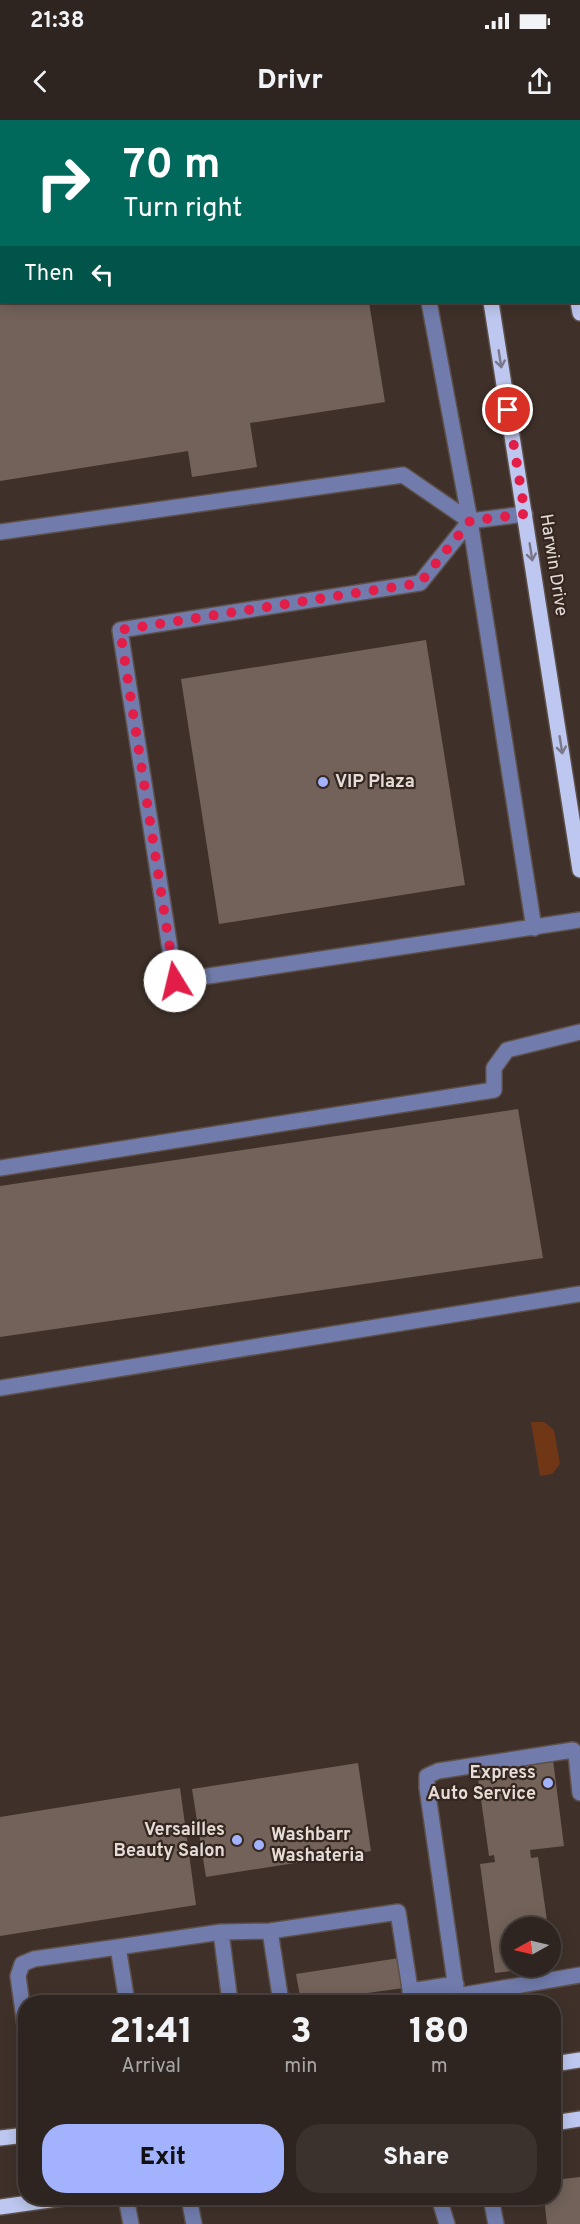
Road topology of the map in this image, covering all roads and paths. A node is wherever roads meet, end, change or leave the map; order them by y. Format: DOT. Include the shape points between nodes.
graph roads {
  1 [pos="429,303"];
  2 [pos="491,303"];
  3 [pos="525,514"];
  4 [pos="470,521"];
  5 [pos="0,532"];
  6 [pos="580,870"];
  7 [pos="580,920"];
  8 [pos="534,928"];
  9 [pos="580,1032"];
  10 [pos="0,1168"];
  11 [pos="580,1294"];
  12 [pos="0,1388"];
  13 [pos="580,1793"];
  14 [pos="270,1931"];
  15 [pos="220,1932"];
  16 [pos="118,1947"];
  17 [pos="580,1975"];
  18 [pos="457,1994"];
  19 [pos="21,1995"];
  20 [pos="126,1995"];
  21 [pos="230,1995"];
  22 [pos="279,1995"];
  23 [pos="411,1995"];
  24 [pos="442,1995"];
  25 [pos="580,2060"];
  26 [pos="561,2063"];
  27 [pos="580,2119"];
  28 [pos="561,2122"];
  29 [pos="18,2136"];
  30 [pos="0,2138"];
  31 [pos="18,2204"];
  32 [pos="127,2205"];
  33 [pos="190,2205"];
  34 [pos="441,2205"];
  35 [pos="493,2205"];
  36 [pos="0,2207"];
  37 [pos="130,2224"];
  38 [pos="194,2224"];
  39 [pos="447,2224"];
  40 [pos="496,2224"];
  1 -- 4 [label="lane"];
  2 -- 3 [label="main road, Harwin Drive, one-way"];
  3 -- 4 [label="lane"];
  3 -- 6 [label="main road, Harwin Drive, one-way"];
  4 -- 5 [label="lane" via="403,475"];
  4 -- 8 [label="lane"];
  4 -- 8 [label="lane" via="420,583 120,630 173,969 175,981"];
  7 -- 8 [label="lane"];
  9 -- 10 [label="lane" via="507,1050 494,1068 494,1090"];
  11 -- 12 [label="lane"];
  13 -- 18 [label="lane" via="573,1750 427,1776"];
  14 -- 15 [label="lane"];
  14 -- 22 [label="lane"];
  14 -- 23 [label="lane" via="398,1912"];
  15 -- 16 [label="lane"];
  15 -- 21 [label="lane"];
  16 -- 19 [label="lane" via="22,1964 18,1976"];
  16 -- 20 [label="lane"];
  17 -- 18 [label="lane"];
  18 -- 24 [label="lane"];
  25 -- 26 [label="main road"];
  27 -- 28 [label="main road"];
  29 -- 30 [label="main road"];
  31 -- 36 [label="main road"];
  32 -- 37 [label="lane"];
  33 -- 38 [label="lane"];
  34 -- 39 [label="lane"];
  35 -- 40 [label="lane"];
}
